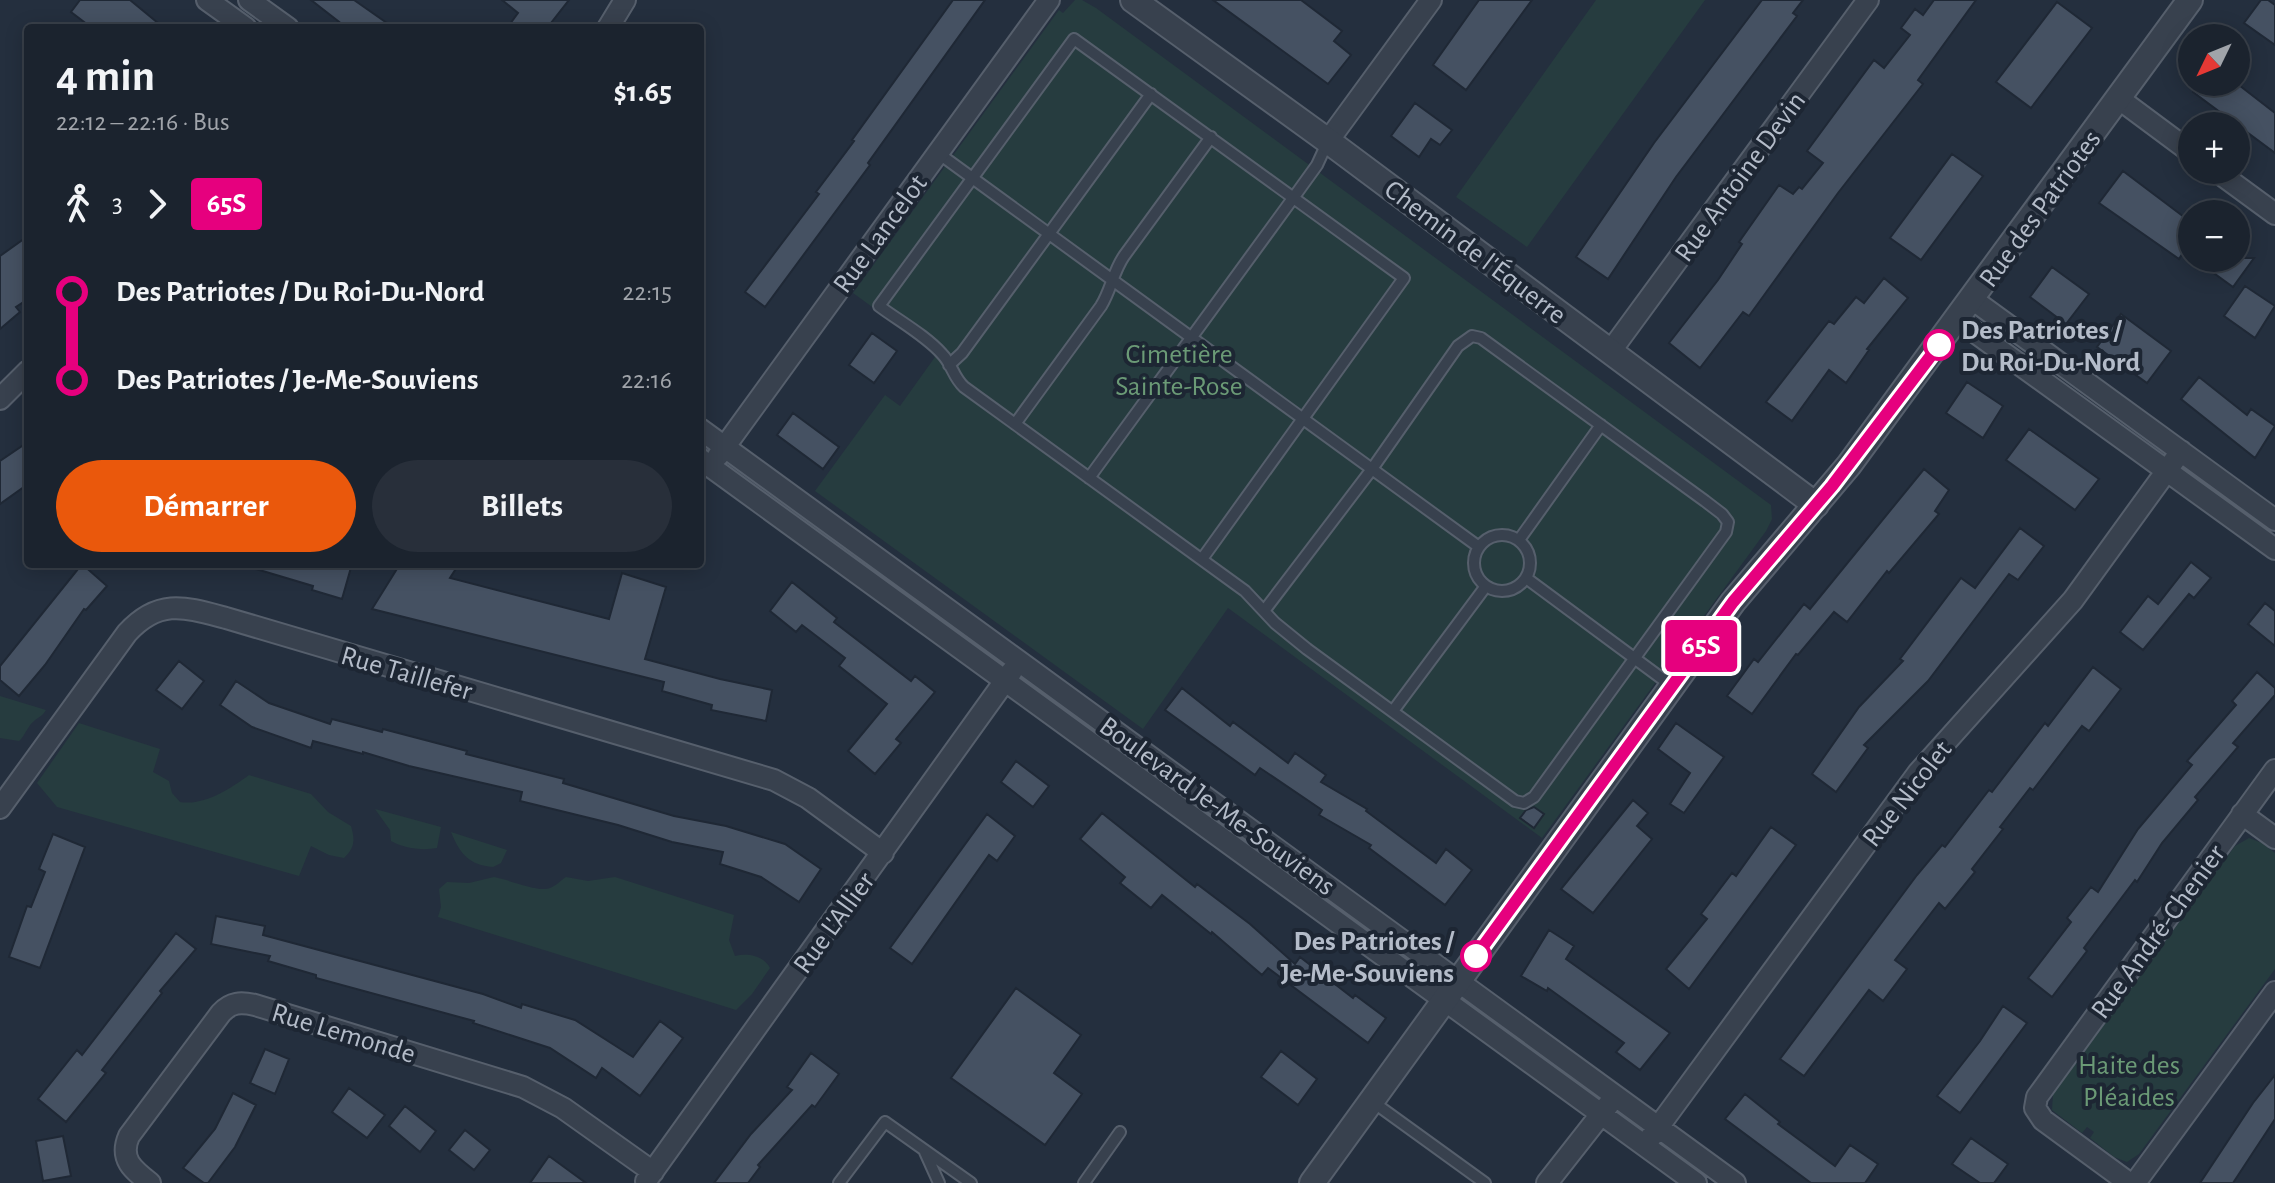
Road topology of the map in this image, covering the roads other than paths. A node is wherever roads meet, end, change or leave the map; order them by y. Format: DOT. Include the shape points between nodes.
graph roads {
  1 [pos="207,0"];
  2 [pos="249,0"];
  3 [pos="625,0"];
  4 [pos="1049,0"];
  5 [pos="1133,0"];
  6 [pos="1431,0"];
  7 [pos="1868,0"];
  8 [pos="2190,0"];
  9 [pos="240,24"];
  10 [pos="282,24"];
  11 [pos="610,24"];
  12 [pos="1151,94"];
  13 [pos="2118,98"];
  14 [pos="1211,137"];
  15 [pos="1328,141"];
  16 [pos="2178,143"];
  17 [pos="938,153"];
  18 [pos="972,179"];
  19 [pos="2234,184"];
  20 [pos="1293,197"];
  21 [pos="2275,214"];
  22 [pos="1049,234"];
  23 [pos="1111,280"];
  24 [pos="1972,299"];
  25 [pos="1958,320"];
  26 [pos="1191,338"];
  27 [pos="1610,352"];
  28 [pos="949,365"];
  29 [pos="24,375"];
  30 [pos="0,399"];
  31 [pos="1303,419"];
  32 [pos="1015,424"];
  33 [pos="1601,425"];
  34 [pos="704,432"];
  35 [pos="724,447"];
  36 [pos="2181,451"];
  37 [pos="705,463"];
  38 [pos="1372,469"];
  39 [pos="2168,471"];
  40 [pos="1089,478"];
  41 [pos="1816,505"];
  42 [pos="2275,520"];
  43 [pos="1519,540"];
  44 [pos="1479,547"];
  45 [pos="2275,549"];
  46 [pos="1202,559"];
  47 [pos="1526,578"];
  48 [pos="1486,586"];
  49 [pos="1264,611"];
  50 [pos="1636,659"];
  51 [pos="1019,661"];
  52 [pos="1006,681"];
  53 [pos="1672,686"];
  54 [pos="1393,711"];
  55 [pos="2275,770"];
  56 [pos="0,808"];
  57 [pos="2242,814"];
  58 [pos="2275,838"];
  59 [pos="883,853"];
  60 [pos="1451,990"];
  61 [pos="2275,992"];
  62 [pos="1615,1096"];
  63 [pos="1371,1101"];
  64 [pos="1601,1114"];
  65 [pos="1658,1127"];
  66 [pos="1120,1132"];
  67 [pos="1645,1145"];
  68 [pos="923,1149"];
  69 [pos="649,1178"];
  70 [pos="150,1183"];
  71 [pos="839,1183"];
  72 [pos="939,1183"];
  73 [pos="971,1183"];
  74 [pos="1084,1183"];
  75 [pos="1312,1183"];
  76 [pos="1485,1183"];
  77 [pos="1547,1183"];
  78 [pos="1696,1183"];
  79 [pos="1735,1183"];
  80 [pos="2132,1183"];
  1 -- 9 [label="street"];
  2 -- 10 [label="street"];
  3 -- 11 [label="street"];
  4 -- 17 [label="street, Rue Lancelot"];
  5 -- 15 [label="street, Chemin de l'Équerre"];
  6 -- 15 [label="street"];
  7 -- 27 [label="street, Rue Antoine Devin"];
  8 -- 13 [label="street, Rue des Patriotes"];
  12 -- 14 [label="lane"];
  12 -- 18 [label="lane" via="1074,39"];
  12 -- 22 [label="lane"];
  13 -- 16 [label="street"];
  13 -- 24 [label="street, Rue des Patriotes"];
  14 -- 20 [label="lane"];
  14 -- 23 [label="lane"];
  15 -- 20 [label="lane"];
  15 -- 27 [label="street, Chemin de l'Équerre"];
  17 -- 18 [label="lane"];
  17 -- 35 [label="street, Rue Lancelot"];
  18 -- 22 [label="lane"];
  18 -- 28 [label="lane" via="879,306 938,350"];
  19 -- 21 [label="street"];
  20 -- 26 [label="lane"];
  20 -- 31 [label="lane" via="1404,278"];
  22 -- 23 [label="lane"];
  22 -- 28 [label="lane"];
  23 -- 26 [label="lane"];
  23 -- 32 [label="lane" via="1101,306"];
  24 -- 25 [label="street, Rue des Patriotes"];
  24 -- 36 [label="street"];
  25 -- 39 [label="street"];
  25 -- 41 [label="street, Rue des Patriotes"];
  26 -- 31 [label="lane"];
  26 -- 40 [label="lane"];
  27 -- 41 [label="street, Chemin de l'Équerre"];
  28 -- 32 [label="lane" via="964,387"];
  29 -- 30 [label="street"];
  31 -- 38 [label="lane"];
  31 -- 46 [label="lane"];
  32 -- 40 [label="lane"];
  33 -- 38 [label="lane" via="1472,336 1458,346"];
  33 -- 43 [label="lane"];
  33 -- 50 [label="lane" via="1716,509 1728,526"];
  34 -- 35 [label="street, Boulevard Je-Me-Souviens"];
  35 -- 37 [label="street, Rue Lancelot"];
  35 -- 51 [label="street, Boulevard Je-Me-Souviens"];
  36 -- 39 [label="street, Rue Nicolet"];
  36 -- 42 [label="street"];
  37 -- 52 [label="street, Boulevard Je-Me-Souviens"];
  38 -- 44 [label="lane"];
  38 -- 49 [label="lane"];
  39 -- 45 [label="street"];
  39 -- 65 [label="street, Rue Nicolet" via="2073,600 1918,773"];
  40 -- 46 [label="lane"];
  41 -- 53 [label="street, Rue des Patriotes" via="1747,584"];
  43 -- 44 [label="lane" via="1496,536"];
  43 -- 47 [label="lane" via="1530,559"];
  44 -- 48 [label="lane" via="1475,567"];
  46 -- 49 [label="lane"];
  47 -- 48 [label="lane" via="1509,590"];
  47 -- 50 [label="lane"];
  48 -- 54 [label="lane"];
  49 -- 54 [label="lane" via="1292,638"];
  50 -- 53 [label="lane"];
  50 -- 54 [label="lane" via="1540,789 1524,803"];
  51 -- 52 [label="street, Rue L'Allier"];
  51 -- 60 [label="street, Boulevard Je-Me-Souviens"];
  52 -- 59 [label="street, Rue L'Allier"];
  52 -- 60 [label="street, Boulevard Je-Me-Souviens"];
  53 -- 60 [label="street, Rue des Patriotes"];
  55 -- 57 [label="street, Rue André-Chenier"];
  56 -- 59 [label="street, Rue Taillefer" via="127,633 147,615 171,607 213,614 774,780 798,791"];
  57 -- 58 [label="street, Rue André-Chenier"];
  57 -- 80 [label="street, Rue André-Chenier" via="2037,1097 2035,1108 2043,1120"];
  59 -- 69 [label="street, Rue L'Allier"];
  60 -- 62 [label="street, Boulevard Je-Me-Souviens"];
  60 -- 63 [label="street, Rue des Patriotes"];
  60 -- 64 [label="street, Boulevard Je-Me-Souviens"];
  61 -- 80 [label="street, Rue André-Chenier"];
  62 -- 64 [label="street"];
  62 -- 65 [label="street, Boulevard Je-Me-Souviens"];
  63 -- 75 [label="street, Rue des Patriotes"];
  63 -- 76 [label="lane"];
  64 -- 67 [label="street, Boulevard Je-Me-Souviens"];
  64 -- 77 [label="street"];
  65 -- 67 [label="street, Rue Nicolet"];
  65 -- 79 [label="street, Boulevard Je-Me-Souviens"];
  66 -- 74 [label="lane"];
  67 -- 78 [label="street, Boulevard Je-Me-Souviens"];
  68 -- 71 [label="lane" via="885,1122"];
  68 -- 72 [label="lane"];
  68 -- 73 [label="lane"];
  69 -- 70 [label="street, Rue Lemonde" via="563,1108 523,1087 238,1003 221,1013 129,1136 127,1162"];
}
